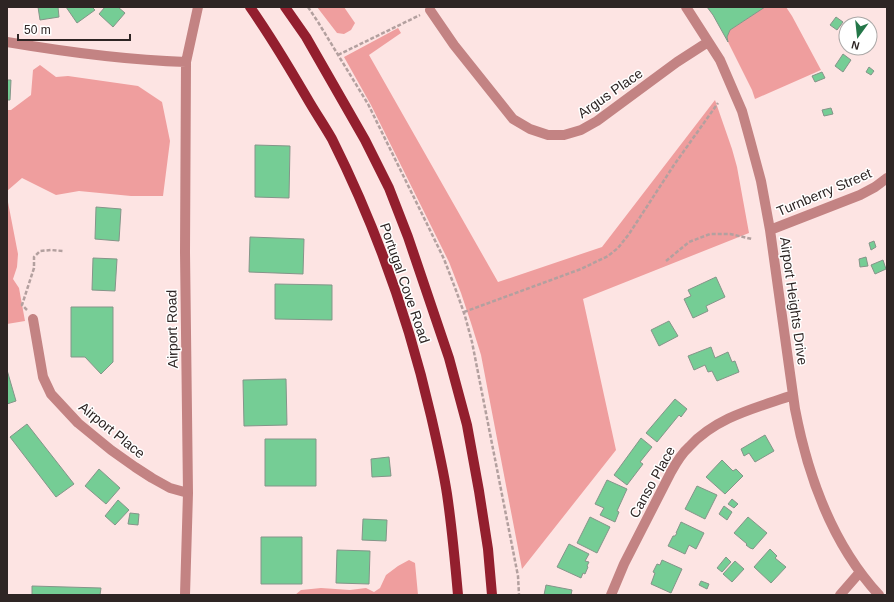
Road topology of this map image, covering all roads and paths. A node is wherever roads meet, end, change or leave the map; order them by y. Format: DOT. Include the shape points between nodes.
graph roads {
  1 [pos="198,7"];
  2 [pos="250,7"];
  3 [pos="285,7"];
  4 [pos="686,7"];
  5 [pos="430,10"];
  6 [pos="7,42"];
  7 [pos="708,42"];
  8 [pos="338,55"];
  9 [pos="186,62"];
  10 [pos="718,103"];
  11 [pos="887,178"];
  12 [pos="770,230"];
  13 [pos="752,239"];
  14 [pos="62,252"];
  15 [pos="666,261"];
  16 [pos="464,312"];
  17 [pos="33,319"];
  18 [pos="793,395"];
  19 [pos="188,493"];
  20 [pos="860,572"];
  21 [pos="185,595"];
  22 [pos="458,595"];
  23 [pos="492,595"];
  24 [pos="611,595"];
  25 [pos="840,595"];
  26 [pos="879,595"];
  1 -- 9 [label="street, Airport Road"];
  2 -- 22 [label="main road, Portugal Cove Road" via="331,138 358,193 403,311 437,441 447,493"];
  3 -- 23 [label="main road, Portugal Cove Road" via="306,37 365,140 389,188 408,237 449,358 467,425 480,490"];
  4 -- 7 [label="street, Airport Heights Drive"];
  5 -- 7 [label="street, Argus Place" via="513,119 530,129 548,135 564,135 598,121"];
  5 -- 8 [label="path"];
  6 -- 9 [label="street" via="125,58"];
  7 -- 12 [label="street, Airport Heights Drive" via="720,60 742,112 761,181"];
  9 -- 19 [label="street, Airport Road"];
  10 -- 16 [label="path" via="618,248 608,256 581,268"];
  11 -- 12 [label="street, Turnberry Street" via="860,195"];
  12 -- 18 [label="street, Airport Heights Drive"];
  13 -- 15 [label="path" via="730,234 710,234 689,242"];
  14 -- 17 [label="path" via="40,251 34,257 34,268 22,305"];
  17 -- 19 [label="street, Airport Place" via="43,377 51,394 78,423 135,467 170,488"];
  18 -- 20 [label="street, Airport Heights Drive" via="801,437 819,498 840,541"];
  18 -- 24 [label="street, Canso Place" via="726,419 689,446 670,472"];
  19 -- 21 [label="street, Airport Road"];
  20 -- 25 [label="street"];
  20 -- 26 [label="street, Airport Heights Drive"];
}
